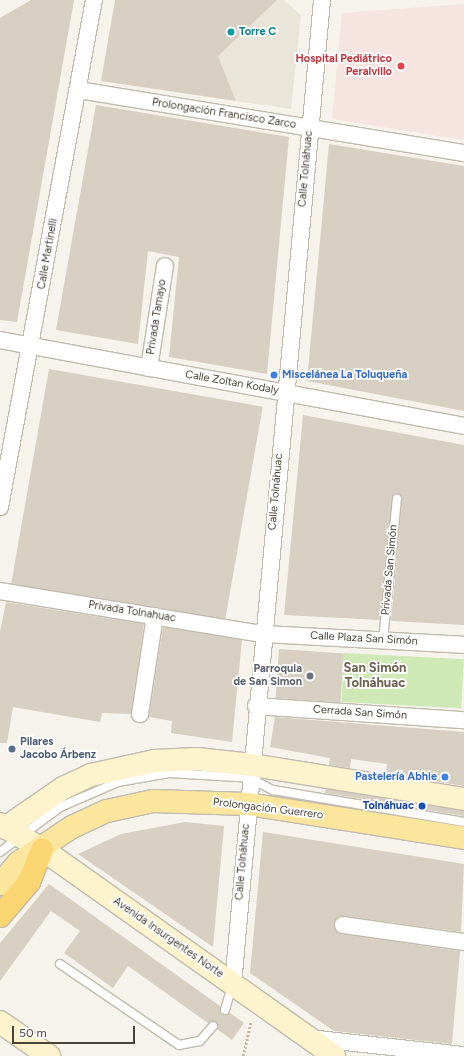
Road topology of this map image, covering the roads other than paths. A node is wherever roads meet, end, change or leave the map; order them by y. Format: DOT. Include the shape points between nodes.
graph roads {
  1 [pos="94,0"];
  2 [pos="322,0"];
  3 [pos="78,90"];
  4 [pos="309,128"];
  5 [pos="464,153"];
  6 [pos="165,266"];
  7 [pos="0,340"];
  8 [pos="32,346"];
  9 [pos="149,368"];
  10 [pos="285,392"];
  11 [pos="464,426"];
  12 [pos="3,472"];
  13 [pos="396,499"];
  14 [pos="0,507"];
  15 [pos="0,591"];
  16 [pos="156,616"];
  17 [pos="263,634"];
  18 [pos="383,641"];
  19 [pos="464,645"];
  20 [pos="256,706"];
  21 [pos="140,714"];
  22 [pos="464,720"];
  23 [pos="251,771"];
  24 [pos="464,799"];
  25 [pos="248,804"];
  26 [pos="464,804"];
  27 [pos="464,822"];
  28 [pos="8,829"];
  29 [pos="464,838"];
  30 [pos="42,849"];
  31 [pos="0,852"];
  32 [pos="0,884"];
  33 [pos="0,916"];
  34 [pos="343,925"];
  35 [pos="464,942"];
  36 [pos="60,964"];
  37 [pos="232,984"];
  38 [pos="225,1010"];
  39 [pos="0,1022"];
  40 [pos="213,1026"];
  41 [pos="308,1038"];
  42 [pos="464,1055"];
  43 [pos="48,1056"];
  44 [pos="334,1056"];
  1 -- 3 [label="street, Calle Martinelli"];
  2 -- 4 [label="street, Calle Tolnáhuac"];
  3 -- 4 [label="street, Prolongación Francisco Zarco"];
  3 -- 8 [label="street, Calle Martinelli"];
  4 -- 5 [label="street, Prolongación Francisco Zarco"];
  4 -- 10 [label="street, Calle Tolnáhuac"];
  6 -- 9 [label="street, Privada Tamayo"];
  7 -- 8 [label="street, Calle Zoltan Kodaly"];
  8 -- 9 [label="street, Calle Zoltan Kodaly"];
  8 -- 12 [label="street, Calle Martinelli"];
  9 -- 10 [label="street, Calle Zoltan Kodaly"];
  10 -- 11 [label="street, Calle Zoltan Kodaly"];
  10 -- 17 [label="street, Calle Tolnáhuac"];
  12 -- 14 [label="street, Calle Martinelli"];
  13 -- 18 [label="lane, Privada San Simón"];
  15 -- 16 [label="street, Privada Tolnahuac"];
  16 -- 17 [label="street, Privada Tolnahuac"];
  16 -- 21 [label="street"];
  17 -- 18 [label="street, Calle Plaza San Simón"];
  17 -- 20 [label="street, Calle Tolnáhuac"];
  18 -- 19 [label="street, Calle Plaza San Simón"];
  20 -- 22 [label="street, Cerrada San Simón"];
  20 -- 23 [label="street, Calle Tolnáhuac"];
  23 -- 24 [label="main road"];
  23 -- 25 [label="street, Calle Tolnáhuac"];
  23 -- 26 [label="lane"];
  23 -- 27 [label="lane" via="273,790"];
  23 -- 28 [label="main road" via="197,759 121,766 63,788"];
  25 -- 29 [label="main road, Prolongación Guerrero"];
  25 -- 30 [label="main road, Prolongación Guerrero" via="153,801 107,811 72,827"];
  25 -- 37 [label="street, Calle Tolnáhuac"];
  28 -- 30 [label="main road, Avenida Insurgentes Norte"];
  28 -- 31 [label="lane"];
  30 -- 32 [label="main road, Prolongación Guerrero" via="18,863"];
  30 -- 33 [label="highway" via="29,882"];
  30 -- 37 [label="main road, Avenida Insurgentes Norte"];
  34 -- 35 [label="street"];
  36 -- 40 [label="lane" via="179,1044 200,1041"];
  37 -- 38 [label="lane"];
  37 -- 41 [label="main road, Avenida Insurgentes Norte"];
  39 -- 43 [label="main road"];
  41 -- 42 [label="street"];
  41 -- 44 [label="main road, Avenida Insurgentes Norte"];
}
